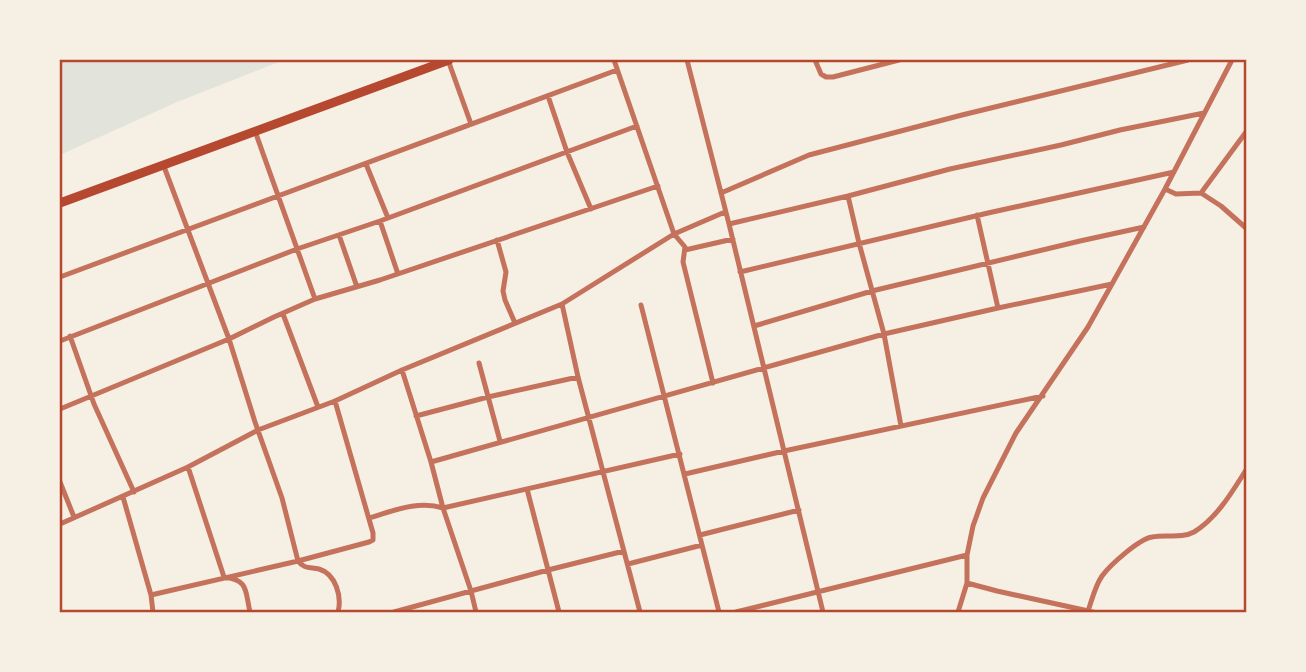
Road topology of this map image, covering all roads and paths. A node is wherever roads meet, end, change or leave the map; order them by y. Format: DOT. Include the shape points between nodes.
graph roads {
  1 [pos="448,60"];
  2 [pos="614,60"];
  3 [pos="687,60"];
  4 [pos="815,60"];
  5 [pos="900,60"];
  6 [pos="1188,60"];
  7 [pos="1232,60"];
  8 [pos="617,70"];
  9 [pos="548,96"];
  10 [pos="1204,113"];
  11 [pos="471,124"];
  12 [pos="637,126"];
  13 [pos="255,131"];
  14 [pos="1247,132"];
  15 [pos="567,152"];
  16 [pos="163,164"];
  17 [pos="366,164"];
  18 [pos="1174,172"];
  19 [pos="658,186"];
  20 [pos="1165,189"];
  21 [pos="721,193"];
  22 [pos="1201,193"];
  23 [pos="278,196"];
  24 [pos="848,196"];
  25 [pos="60,203"];
  26 [pos="591,209"];
  27 [pos="725,212"];
  28 [pos="977,215"];
  29 [pos="388,218"];
  30 [pos="380,221"];
  31 [pos="729,224"];
  32 [pos="1144,228"];
  33 [pos="1247,228"];
  34 [pos="187,229"];
  35 [pos="674,234"];
  36 [pos="339,235"];
  37 [pos="733,239"];
  38 [pos="497,240"];
  39 [pos="859,243"];
  40 [pos="297,249"];
  41 [pos="685,250"];
  42 [pos="989,263"];
  43 [pos="740,272"];
  44 [pos="398,274"];
  45 [pos="60,277"];
  46 [pos="208,283"];
  47 [pos="1112,284"];
  48 [pos="356,287"];
  49 [pos="872,290"];
  50 [pos="315,299"];
  51 [pos="562,304"];
  52 [pos="641,305"];
  53 [pos="998,308"];
  54 [pos="283,314"];
  55 [pos="515,323"];
  56 [pos="754,326"];
  57 [pos="884,334"];
  58 [pos="70,336"];
  59 [pos="229,339"];
  60 [pos="60,341"];
  61 [pos="479,363"];
  62 [pos="764,368"];
  63 [pos="402,370"];
  64 [pos="578,377"];
  65 [pos="713,383"];
  66 [pos="665,395"];
  67 [pos="90,396"];
  68 [pos="1042,396"];
  69 [pos="488,397"];
  70 [pos="335,401"];
  71 [pos="318,407"];
  72 [pos="60,409"];
  73 [pos="416,416"];
  74 [pos="589,417"];
  75 [pos="901,426"];
  76 [pos="258,430"];
  77 [pos="500,441"];
  78 [pos="784,451"];
  79 [pos="680,454"];
  80 [pos="431,462"];
  81 [pos="188,467"];
  82 [pos="1247,471"];
  83 [pos="604,472"];
  84 [pos="685,474"];
  85 [pos="60,482"];
  86 [pos="527,489"];
  87 [pos="135,492"];
  88 [pos="123,497"];
  89 [pos="443,508"];
  90 [pos="799,510"];
  91 [pos="74,517"];
  92 [pos="369,518"];
  93 [pos="60,524"];
  94 [pos="700,535"];
  95 [pos="702,545"];
  96 [pos="624,551"];
  97 [pos="967,555"];
  98 [pos="298,561"];
  99 [pos="628,564"];
  100 [pos="548,570"];
  101 [pos="223,577"];
  102 [pos="967,583"];
  103 [pos="471,591"];
  104 [pos="818,591"];
  105 [pos="151,595"];
  106 [pos="1085,611"];
  107 [pos="153,612"];
  108 [pos="250,612"];
  109 [pos="338,612"];
  110 [pos="394,612"];
  111 [pos="476,612"];
  112 [pos="559,612"];
  113 [pos="640,612"];
  114 [pos="719,612"];
  115 [pos="736,612"];
  116 [pos="824,612"];
  117 [pos="958,612"];
  1 -- 11 [label="street"];
  1 -- 13 [label="main road"];
  2 -- 8 [label="street"];
  3 -- 21 [label="street"];
  4 -- 5 [label="street" via="821,74 833,77"];
  6 -- 21 [label="street" via="809,155"];
  7 -- 10 [label="street"];
  8 -- 9 [label="street"];
  8 -- 12 [label="street"];
  9 -- 11 [label="street"];
  9 -- 15 [label="street"];
  10 -- 18 [label="street"];
  10 -- 24 [label="street"];
  11 -- 17 [label="street"];
  12 -- 15 [label="street"];
  12 -- 19 [label="street"];
  13 -- 16 [label="main road"];
  13 -- 23 [label="street"];
  14 -- 22 [label="street"];
  15 -- 26 [label="street"];
  15 -- 29 [label="street"];
  16 -- 25 [label="main road"];
  16 -- 34 [label="street"];
  17 -- 23 [label="street"];
  17 -- 29 [label="street"];
  18 -- 20 [label="street"];
  18 -- 28 [label="street"];
  19 -- 26 [label="street"];
  19 -- 35 [label="street"];
  20 -- 22 [label="street" via="1175,194"];
  20 -- 32 [label="street"];
  21 -- 27 [label="street"];
  22 -- 33 [label="street"];
  23 -- 34 [label="street"];
  23 -- 40 [label="street"];
  24 -- 31 [label="street"];
  24 -- 39 [label="street"];
  26 -- 38 [label="street"];
  27 -- 31 [label="street"];
  27 -- 35 [label="street"];
  28 -- 39 [label="street"];
  28 -- 42 [label="street"];
  29 -- 30 [label="street"];
  30 -- 36 [label="street"];
  30 -- 44 [label="street"];
  31 -- 37 [label="street"];
  32 -- 42 [label="street"];
  32 -- 47 [label="street"];
  34 -- 45 [label="street"];
  34 -- 46 [label="street"];
  35 -- 41 [label="street"];
  35 -- 51 [label="street"];
  36 -- 40 [label="street"];
  36 -- 48 [label="street"];
  37 -- 41 [label="street"];
  37 -- 43 [label="street"];
  38 -- 44 [label="street"];
  38 -- 55 [label="street" via="506,272 505,300"];
  39 -- 43 [label="street"];
  39 -- 49 [label="street"];
  40 -- 46 [label="street"];
  40 -- 50 [label="street"];
  41 -- 65 [label="street" via="682,262"];
  42 -- 49 [label="street"];
  42 -- 53 [label="street"];
  43 -- 56 [label="street"];
  44 -- 48 [label="street"];
  46 -- 58 [label="street"];
  46 -- 59 [label="street"];
  47 -- 53 [label="street"];
  47 -- 68 [label="street"];
  48 -- 50 [label="street"];
  49 -- 56 [label="street"];
  49 -- 57 [label="street"];
  50 -- 54 [label="street"];
  51 -- 55 [label="street"];
  51 -- 64 [label="street"];
  52 -- 66 [label="street"];
  53 -- 57 [label="street"];
  54 -- 59 [label="street"];
  54 -- 71 [label="street"];
  55 -- 63 [label="street"];
  56 -- 62 [label="street"];
  57 -- 62 [label="street"];
  57 -- 75 [label="street"];
  58 -- 60 [label="street"];
  58 -- 67 [label="street"];
  59 -- 67 [label="street"];
  59 -- 76 [label="street"];
  61 -- 69 [label="street"];
  62 -- 65 [label="street"];
  62 -- 78 [label="street"];
  63 -- 70 [label="street"];
  63 -- 73 [label="street"];
  64 -- 69 [label="street"];
  64 -- 74 [label="street"];
  65 -- 66 [label="street"];
  66 -- 74 [label="street"];
  66 -- 79 [label="street"];
  67 -- 72 [label="street"];
  67 -- 87 [label="street"];
  68 -- 75 [label="street"];
  68 -- 97 [label="street" via="1016,433 983,498"];
  69 -- 73 [label="street"];
  69 -- 77 [label="street"];
  70 -- 71 [label="street"];
  70 -- 92 [label="street"];
  71 -- 76 [label="street"];
  73 -- 80 [label="street"];
  74 -- 77 [label="street"];
  74 -- 83 [label="street"];
  75 -- 78 [label="street"];
  76 -- 81 [label="street"];
  76 -- 98 [label="street"];
  77 -- 80 [label="street"];
  78 -- 84 [label="street"];
  78 -- 90 [label="street"];
  79 -- 83 [label="street"];
  79 -- 84 [label="street"];
  80 -- 89 [label="street"];
  81 -- 87 [label="street"];
  81 -- 101 [label="street"];
  82 -- 106 [label="street" via="1225,503 1193,533 1153,536 1129,551 1103,575"];
  83 -- 86 [label="street"];
  83 -- 96 [label="street"];
  84 -- 94 [label="street"];
  85 -- 91 [label="street"];
  86 -- 89 [label="street"];
  86 -- 100 [label="street"];
  87 -- 88 [label="street"];
  88 -- 91 [label="street"];
  88 -- 105 [label="street"];
  89 -- 92 [label="street" via="419,505"];
  89 -- 103 [label="street"];
  90 -- 94 [label="street"];
  90 -- 104 [label="street"];
  91 -- 93 [label="street"];
  92 -- 98 [label="street" via="372,541"];
  94 -- 95 [label="street"];
  95 -- 99 [label="street"];
  95 -- 114 [label="street"];
  96 -- 99 [label="street"];
  96 -- 100 [label="street"];
  97 -- 102 [label="street"];
  97 -- 104 [label="street"];
  98 -- 101 [label="street"];
  98 -- 109 [label="street" via="328,573 340,596"];
  99 -- 113 [label="street"];
  100 -- 103 [label="street"];
  100 -- 112 [label="street"];
  101 -- 105 [label="street"];
  101 -- 108 [label="street" via="242,583"];
  102 -- 106 [label="street"];
  102 -- 117 [label="street"];
  103 -- 110 [label="street"];
  103 -- 111 [label="street"];
  104 -- 115 [label="street"];
  104 -- 116 [label="street"];
  105 -- 107 [label="street"];
}
